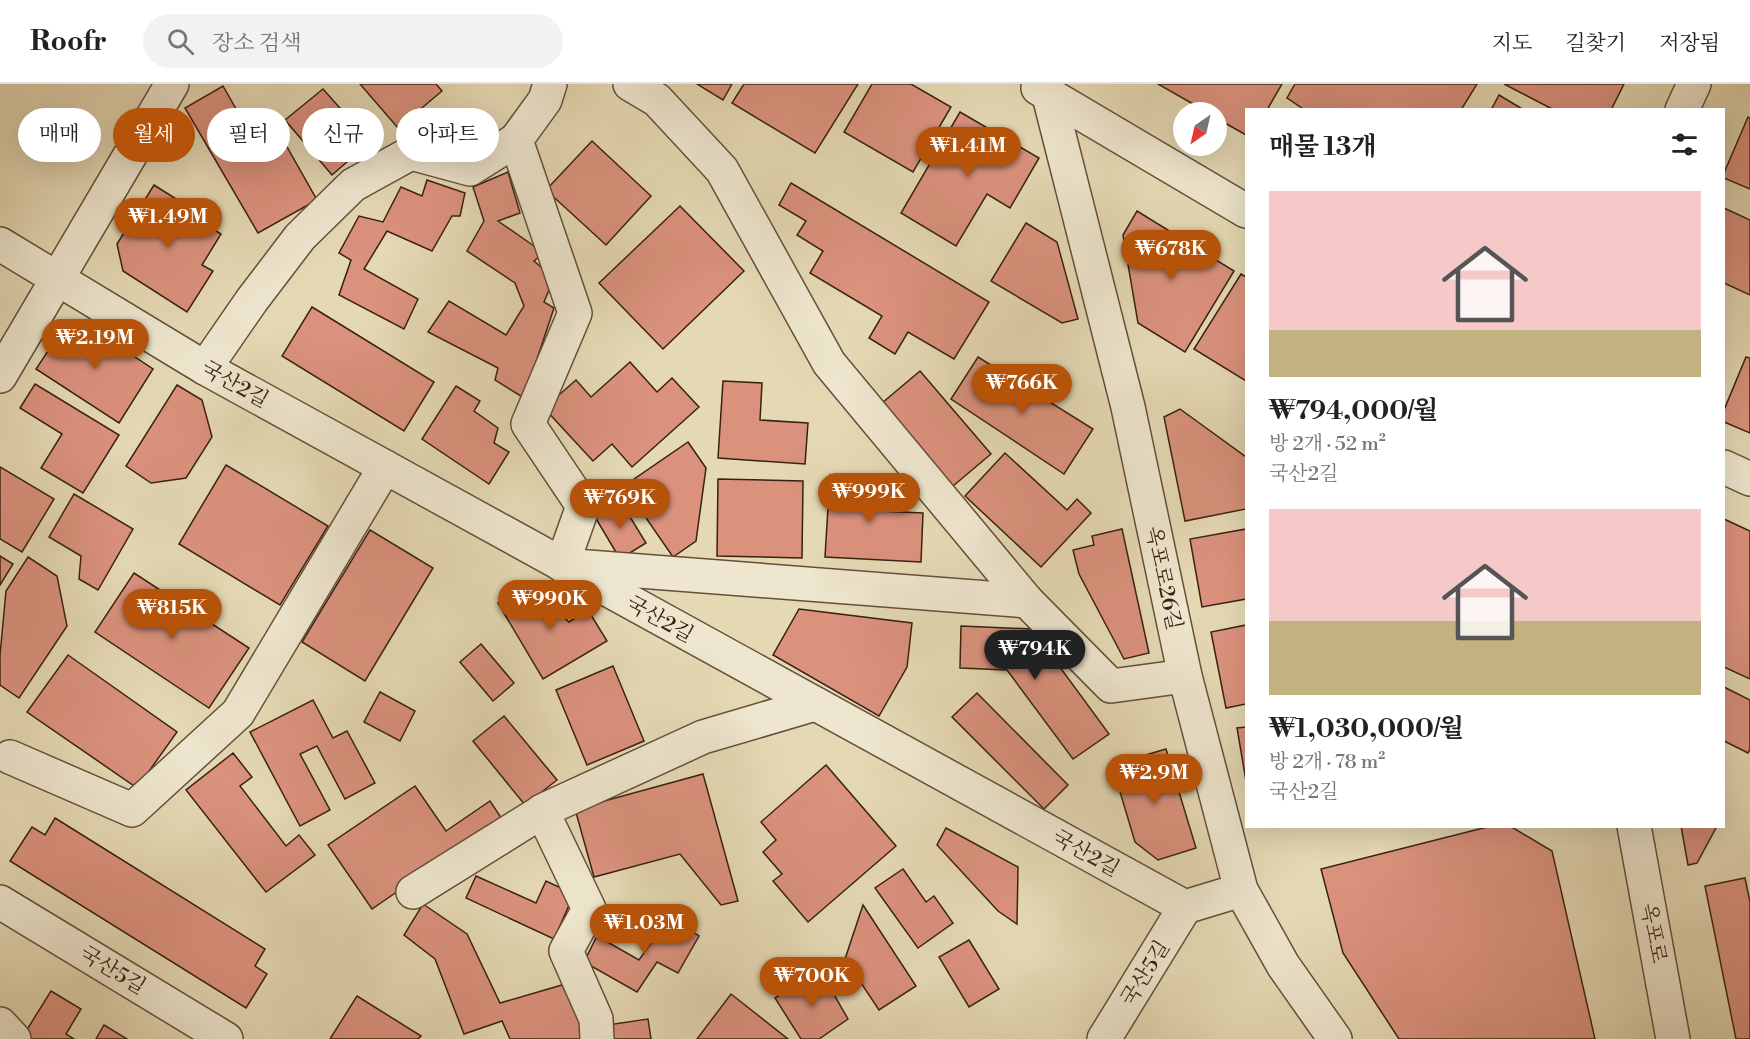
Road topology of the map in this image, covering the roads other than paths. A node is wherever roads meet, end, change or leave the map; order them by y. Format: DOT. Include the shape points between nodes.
graph roads {
  1 [pos="172,84"];
  2 [pos="549,84"];
  3 [pos="630,84"];
  4 [pos="1694,84"];
  5 [pos="1042,87"];
  6 [pos="1683,108"];
  7 [pos="516,140"];
  8 [pos="1245,210"];
  9 [pos="0,244"];
  10 [pos="57,279"];
  11 [pos="205,368"];
  12 [pos="0,376"];
  13 [pos="385,467"];
  14 [pos="1725,467"];
  15 [pos="1750,479"];
  16 [pos="562,565"];
  17 [pos="1028,601"];
  18 [pos="1185,676"];
  19 [pos="815,704"];
  20 [pos="10,757"];
  21 [pos="542,811"];
  22 [pos="1634,828"];
  23 [pos="1241,890"];
  24 [pos="413,892"];
  25 [pos="0,902"];
  26 [pos="1185,907"];
  27 [pos="0,1023"];
  28 [pos="14,1039"];
  29 [pos="226,1039"];
  30 [pos="597,1039"];
  31 [pos="1104,1039"];
  32 [pos="1335,1039"];
  33 [pos="1674,1039"];
  1 -- 10 [label="street"];
  2 -- 7 [label="street" via="545,100"];
  3 -- 17 [label="street" via="657,100 722,170 829,363"];
  4 -- 6 [label="street"];
  5 -- 8 [label="street"];
  5 -- 18 [label="street, 옥포로26길" via="1128,407"];
  7 -- 11 [label="street" via="470,169 411,153 353,185 300,237"];
  7 -- 16 [label="street" via="575,313 528,424 583,506"];
  9 -- 10 [label="street, 국산2길"];
  10 -- 11 [label="street, 국산2길"];
  10 -- 12 [label="street"];
  11 -- 13 [label="street, 국산2길"];
  13 -- 16 [label="street, 국산2길"];
  13 -- 20 [label="street" via="238,713 132,810"];
  14 -- 15 [label="street"];
  16 -- 17 [label="street"];
  16 -- 19 [label="street, 국산2길"];
  17 -- 18 [label="street" via="1111,686"];
  18 -- 23 [label="street, 옥포로26길"];
  19 -- 21 [label="street" via="703,737"];
  19 -- 26 [label="street, 국산2길"];
  21 -- 24 [label="street"];
  21 -- 30 [label="street" via="589,909 566,951 596,1019"];
  22 -- 33 [label="street, 옥포로"];
  23 -- 26 [label="street"];
  23 -- 32 [label="street, 옥포로26길" via="1283,965"];
  25 -- 29 [label="street, 국산5길"];
  26 -- 31 [label="street, 국산5길"];
  27 -- 28 [label="street"];
}
